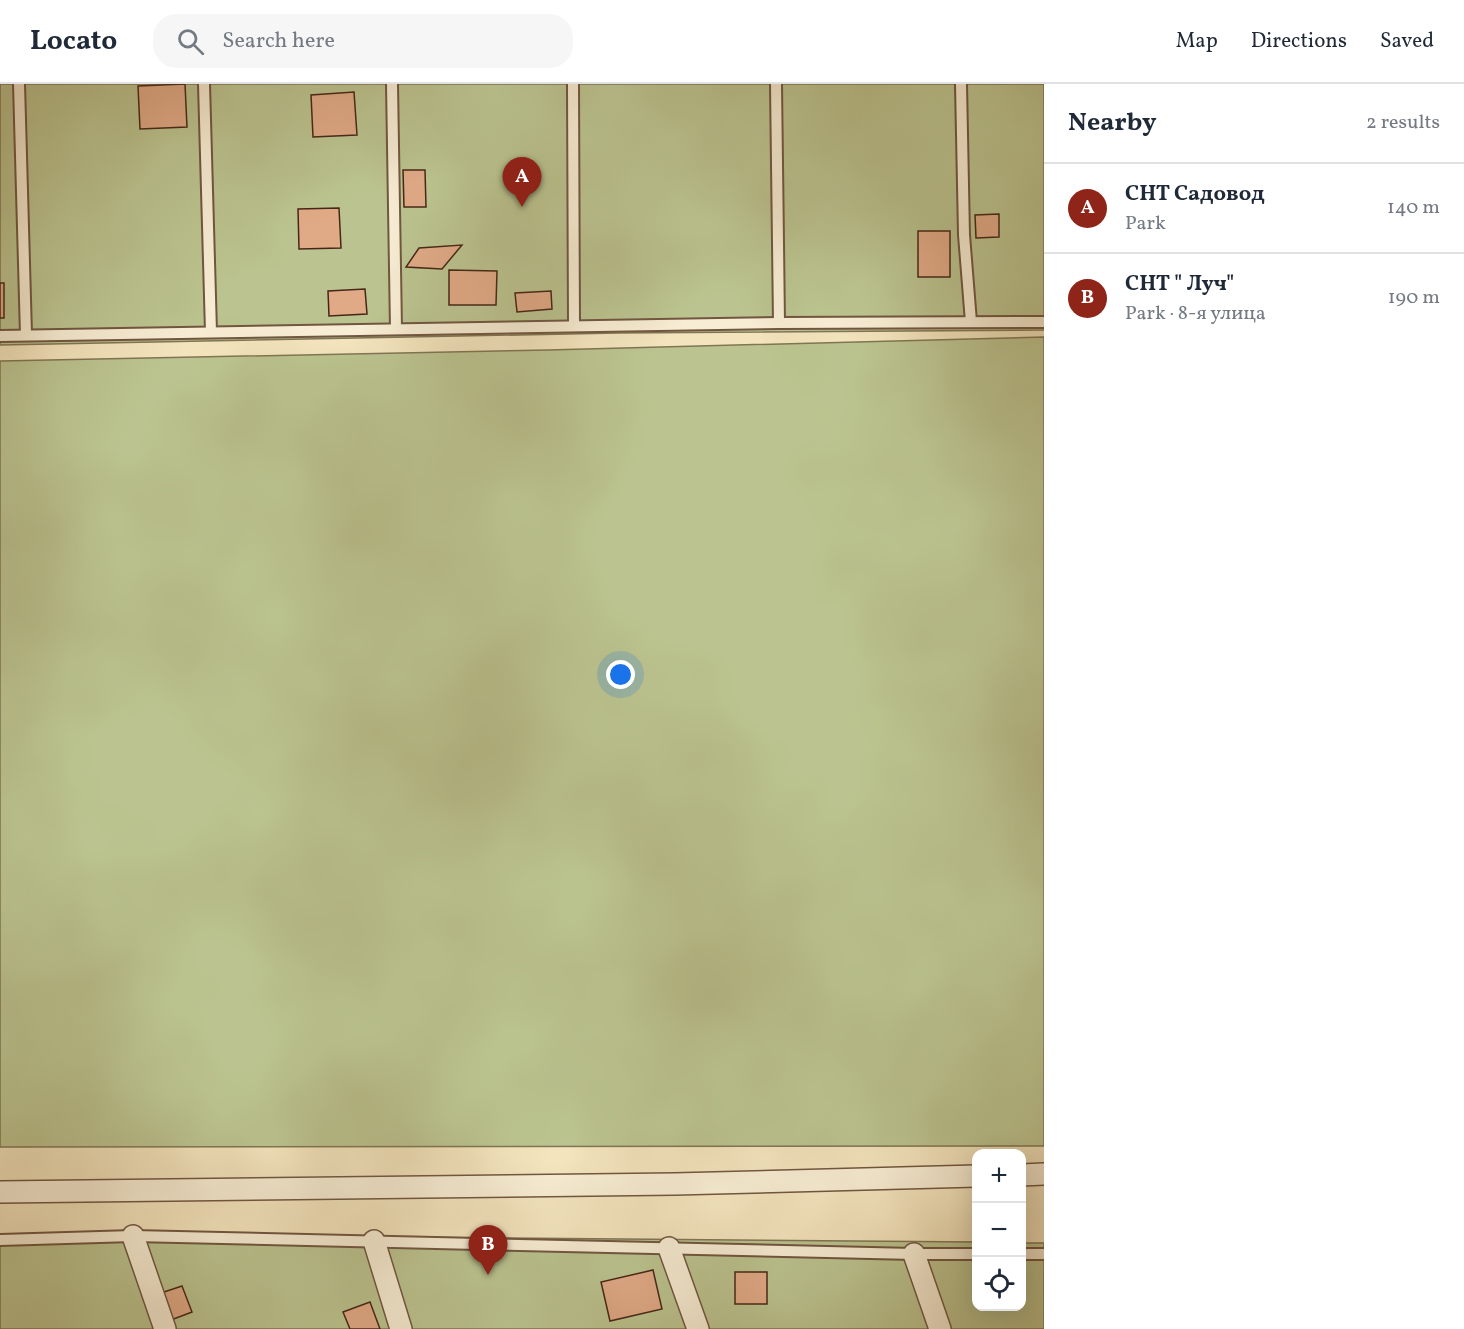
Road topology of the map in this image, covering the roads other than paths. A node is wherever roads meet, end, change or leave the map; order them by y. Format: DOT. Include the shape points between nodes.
graph roads {
  1 [pos="20,84"];
  2 [pos="204,84"];
  3 [pos="392,84"];
  4 [pos="573,84"];
  5 [pos="776,84"];
  6 [pos="961,84"];
  7 [pos="971,322"];
  8 [pos="1044,322"];
  9 [pos="778,323"];
  10 [pos="574,326"];
  11 [pos="396,329"];
  12 [pos="211,332"];
  13 [pos="26,335"];
  14 [pos="0,336"];
  15 [pos="1044,1174"];
  16 [pos="1026,1175"];
  17 [pos="972,1176"];
  18 [pos="0,1192"];
  19 [pos="133,1236"];
  20 [pos="0,1240"];
  21 [pos="374,1241"];
  22 [pos="669,1248"];
  23 [pos="914,1254"];
  24 [pos="972,1254"];
  25 [pos="1026,1254"];
  26 [pos="1044,1254"];
  27 [pos="165,1329"];
  28 [pos="401,1329"];
  29 [pos="698,1329"];
  30 [pos="940,1329"];
  1 -- 13 [label="lane"];
  2 -- 12 [label="lane"];
  3 -- 11 [label="lane"];
  4 -- 10 [label="lane"];
  5 -- 9 [label="lane"];
  6 -- 7 [label="lane" via="964,235"];
  7 -- 8 [label="lane"];
  7 -- 9 [label="lane"];
  9 -- 10 [label="lane"];
  10 -- 11 [label="lane"];
  11 -- 12 [label="lane"];
  12 -- 13 [label="lane"];
  13 -- 14 [label="lane"];
  15 -- 16 [label="street"];
  17 -- 18 [label="street" via="675,1184"];
  19 -- 20 [label="lane"];
  19 -- 21 [label="lane"];
  19 -- 27 [label="street"];
  21 -- 22 [label="lane"];
  21 -- 28 [label="street"];
  22 -- 23 [label="lane"];
  22 -- 29 [label="street"];
  23 -- 24 [label="lane"];
  23 -- 30 [label="street"];
  25 -- 26 [label="lane"];
}
